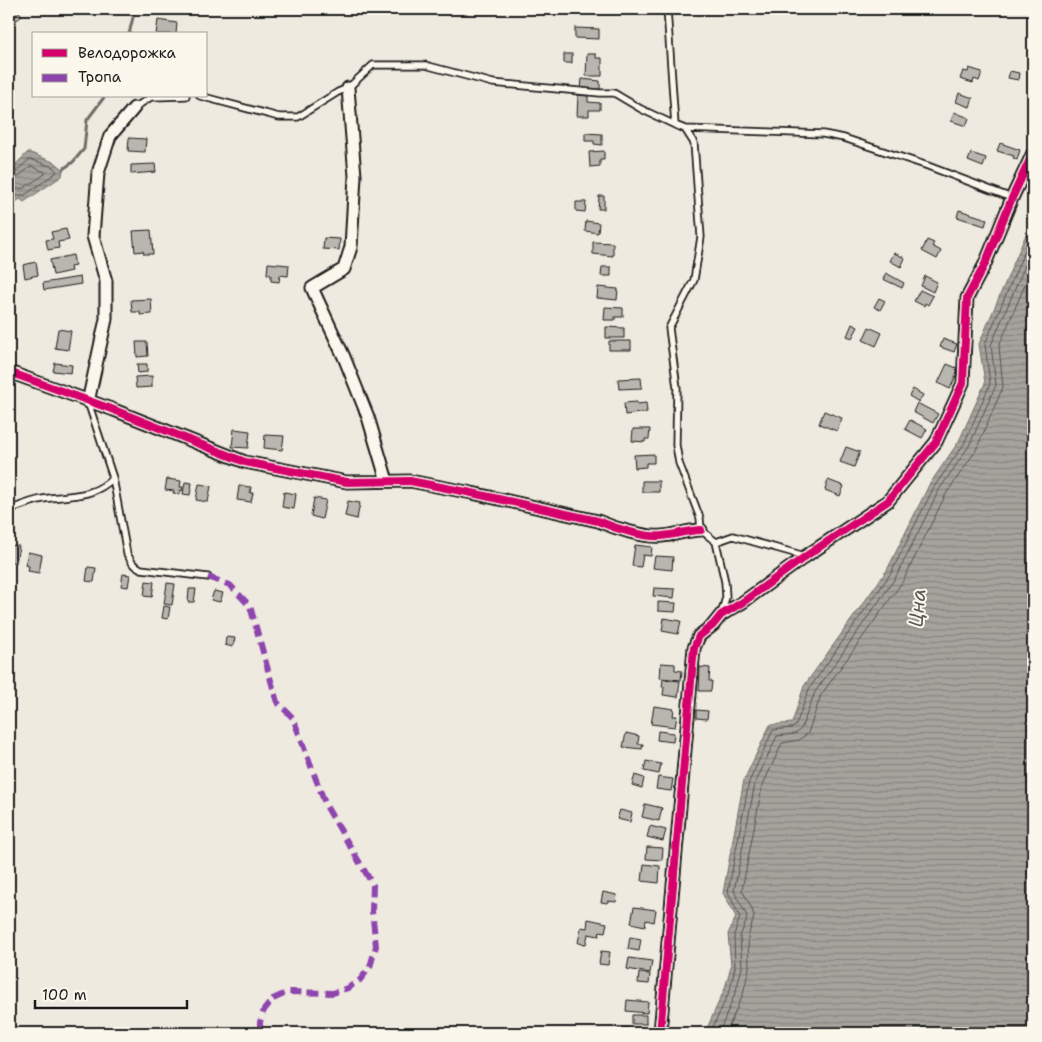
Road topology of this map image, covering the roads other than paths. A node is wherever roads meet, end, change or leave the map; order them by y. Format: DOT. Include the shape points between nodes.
graph roads {
  1 [pos="668,9"];
  2 [pos="348,88"];
  3 [pos="149,98"];
  4 [pos="208,98"];
  5 [pos="134,108"];
  6 [pos="675,125"];
  7 [pos="685,129"];
  8 [pos="1033,153"];
  9 [pos="1012,198"];
  10 [pos="9,372"];
  11 [pos="88,402"];
  12 [pos="113,478"];
  13 [pos="387,481"];
  14 [pos="9,510"];
  15 [pos="701,530"];
  16 [pos="716,542"];
  17 [pos="806,556"];
  18 [pos="208,577"];
  19 [pos="721,615"];
  20 [pos="660,1033"];
  1 -- 6 [label="lane"];
  2 -- 4 [label="lane" via="298,118 279,117"];
  2 -- 6 [label="lane" via="373,65 425,65 493,83 614,93"];
  2 -- 13 [label="street" via="355,176 351,247 344,269 312,288 368,417"];
  3 -- 5 [label="lane"];
  5 -- 11 [label="street" via="110,136 98,173 93,236 106,282 106,319"];
  6 -- 7 [label="lane"];
  7 -- 9 [label="lane" via="823,134 844,138"];
  7 -- 15 [label="lane" via="694,143 701,237 694,280 669,328 677,388 676,445"];
  8 -- 9 [label="street"];
  9 -- 17 [label="street" via="967,298 963,383 936,442 888,501"];
  10 -- 11 [label="street"];
  11 -- 12 [label="lane"];
  11 -- 13 [label="street" via="246,462 346,482"];
  12 -- 14 [label="lane" via="96,492 40,500"];
  12 -- 18 [label="lane" via="127,554 133,564 141,569"];
  13 -- 15 [label="street" via="410,481 472,493 598,521 617,530 660,536"];
  15 -- 16 [label="lane"];
  16 -- 17 [label="lane" via="734,536"];
  16 -- 19 [label="lane" via="725,582 726,597"];
  17 -- 19 [label="street"];
  19 -- 20 [label="street" via="699,636 694,648"];
}
